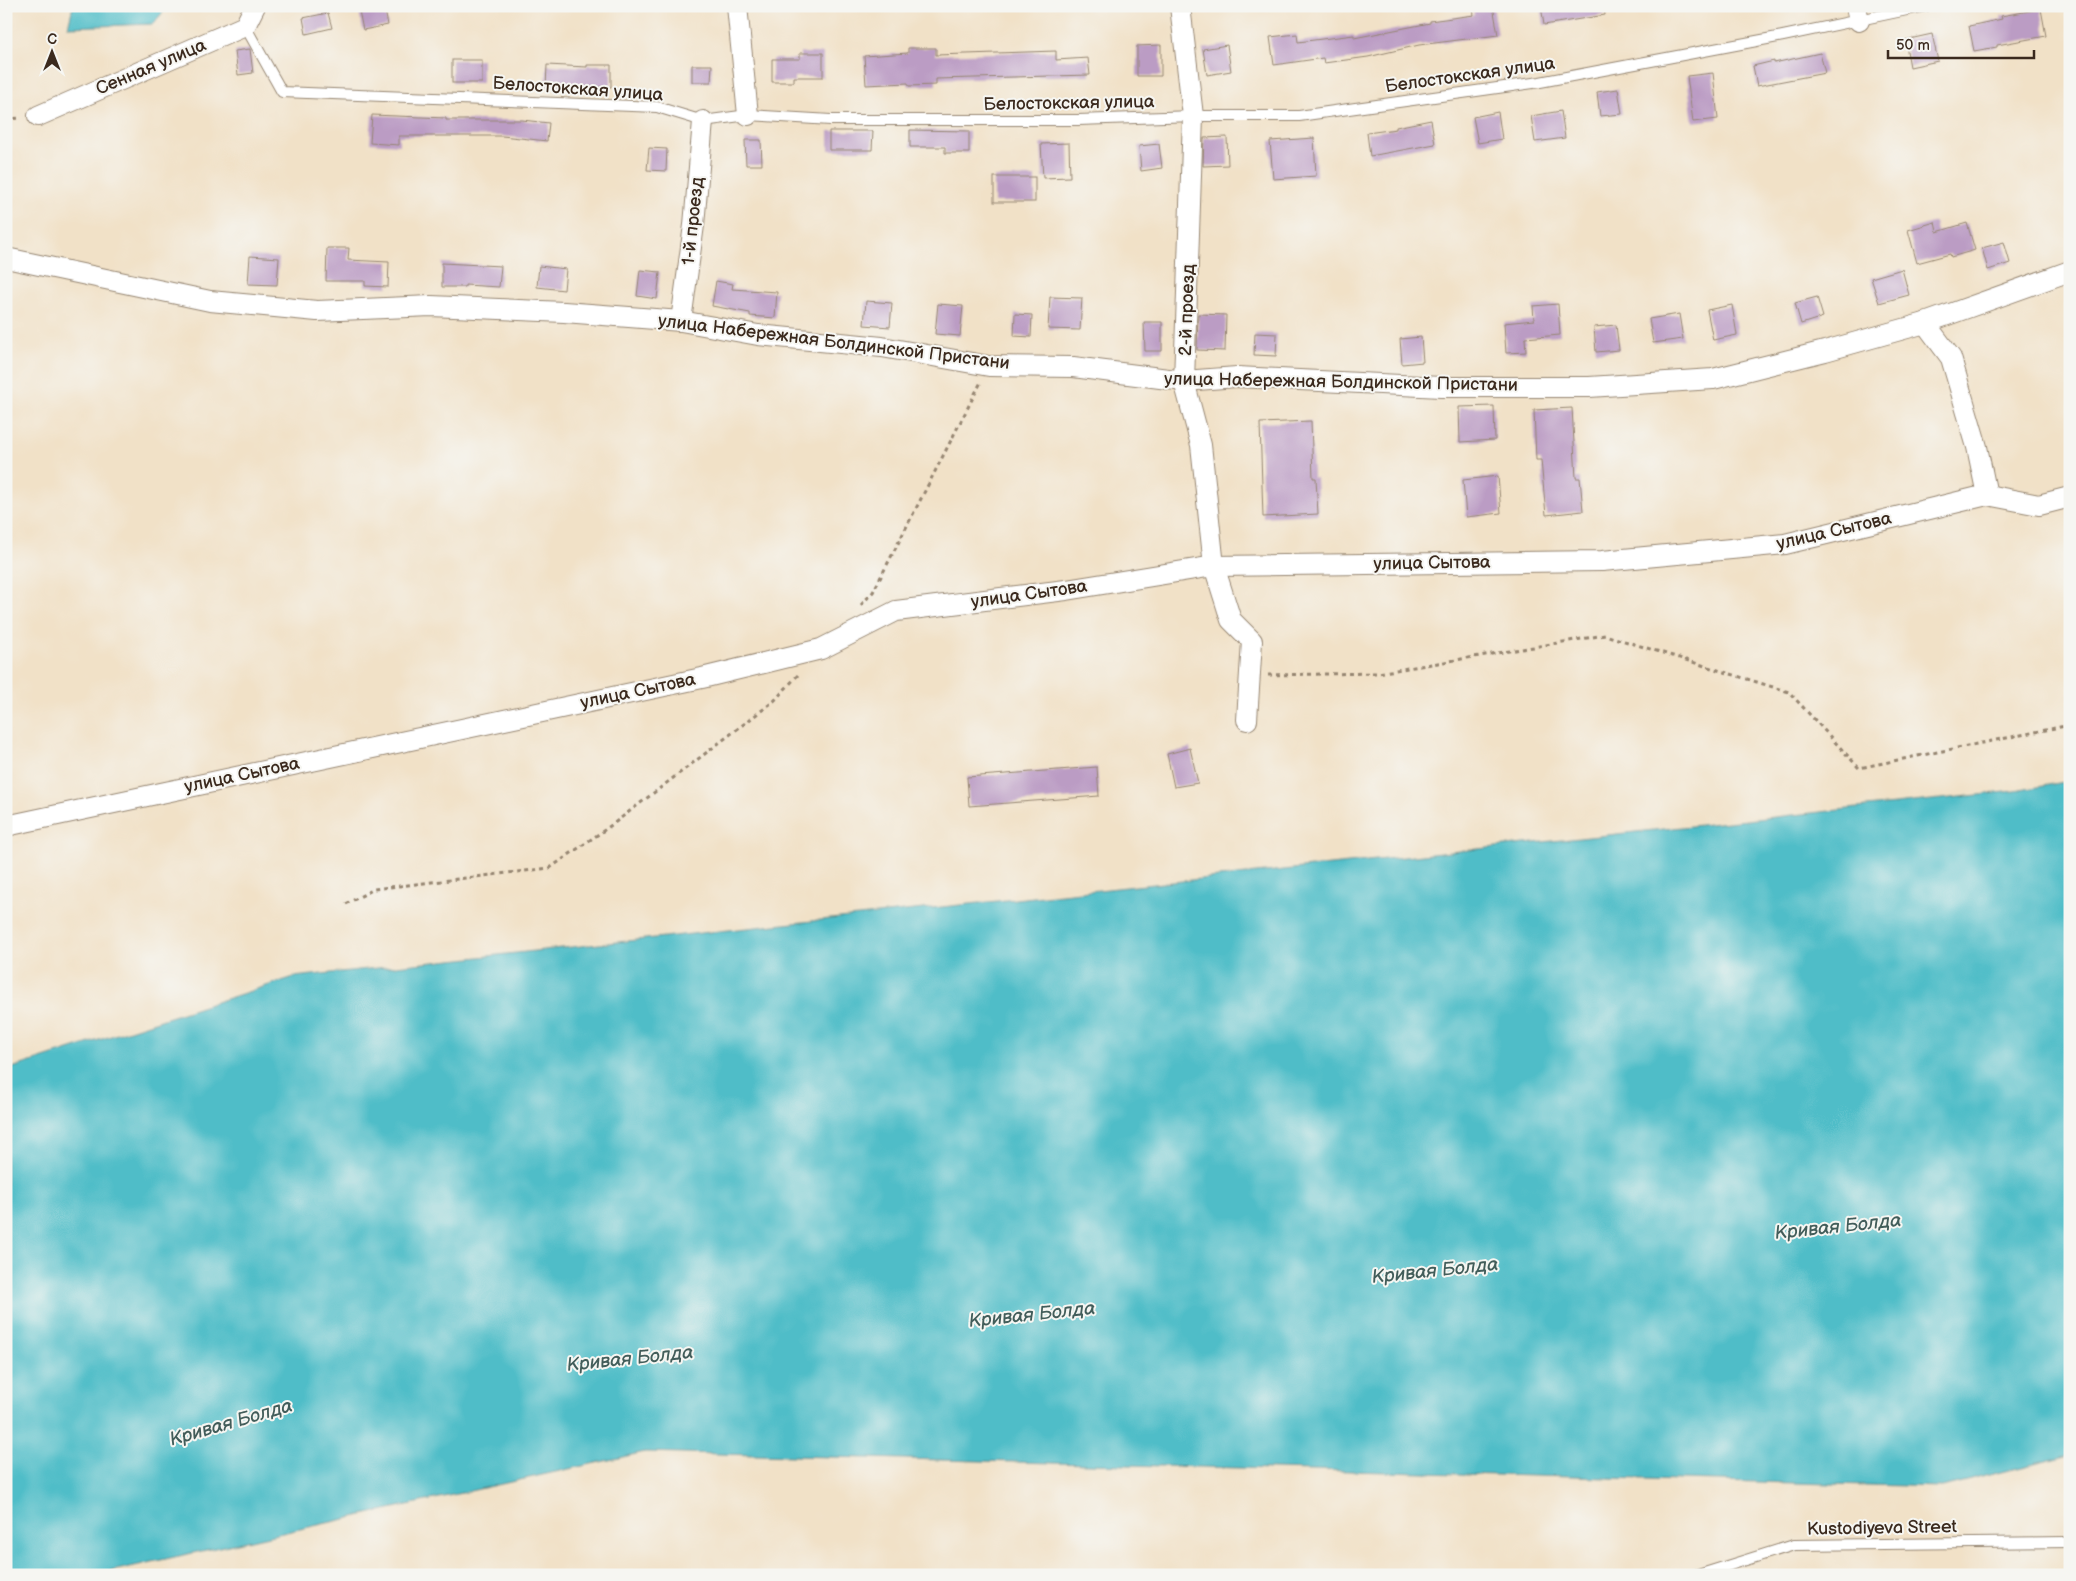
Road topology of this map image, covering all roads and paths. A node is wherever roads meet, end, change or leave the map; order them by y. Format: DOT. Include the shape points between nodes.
graph roads {
  1 [pos="10,6"];
  2 [pos="255,6"];
  3 [pos="737,6"];
  4 [pos="1180,6"];
  5 [pos="1926,6"];
  6 [pos="1857,13"];
  7 [pos="6,26"];
  8 [pos="245,26"];
  9 [pos="748,114"];
  10 [pos="38,116"];
  11 [pos="1193,116"];
  12 [pos="703,121"];
  13 [pos="6,258"];
  14 [pos="2070,271"];
  15 [pos="681,321"];
  16 [pos="1925,323"];
  17 [pos="990,366"];
  18 [pos="1184,381"];
  19 [pos="1987,495"];
  20 [pos="2070,497"];
  21 [pos="1214,566"];
  22 [pos="860,606"];
  23 [pos="821,649"];
  24 [pos="1250,676"];
  25 [pos="1247,720"];
  26 [pos="2070,725"];
  27 [pos="6,826"];
  28 [pos="346,904"];
  29 [pos="2070,1542"];
  30 [pos="1698,1575"];
  1 -- 7 [label="path"];
  2 -- 8 [label="street"];
  3 -- 9 [label="street"];
  4 -- 11 [label="street, 2-й проезд"];
  5 -- 6 [label="lane, Белостокская улица"];
  6 -- 11 [label="lane, Белостокская улица" via="1540,82 1299,116"];
  8 -- 10 [label="street, Сенная улица"];
  8 -- 12 [label="lane, Белостокская улица" via="282,92 658,107"];
  9 -- 11 [label="lane, Белостокская улица" via="830,120 1078,120"];
  9 -- 12 [label="lane, Белостокская улица"];
  11 -- 18 [label="street, 2-й проезд"];
  12 -- 15 [label="street, 1-й проезд"];
  13 -- 15 [label="street, улица Набережная Болдинской Пристани" via="210,301 308,310 431,306"];
  14 -- 16 [label="street, улица Набережная Болдинской Пристани"];
  15 -- 17 [label="street, улица Набережная Болдинской Пристани"];
  16 -- 18 [label="street, улица Набережная Болдинской Пристани" via="1713,379 1588,387 1441,387 1237,377"];
  16 -- 19 [label="street" via="1950,358 1977,447"];
  17 -- 18 [label="street, улица Набережная Болдинской Пристани" via="1073,367"];
  17 -- 22 [label="path" via="873,592"];
  18 -- 21 [label="street, 2-й проезд" via="1201,445"];
  19 -- 20 [label="street, улица Сытова" via="2039,505"];
  19 -- 21 [label="street, улица Сытова" via="1785,544 1602,561"];
  21 -- 23 [label="street, улица Сытова" via="1066,590 896,612"];
  21 -- 24 [label="street, 2-й проезд" via="1231,620 1252,641"];
  23 -- 27 [label="street, улица Сытова" via="692,680"];
  23 -- 28 [label="path" via="774,701 550,868 374,889"];
  24 -- 25 [label="street, 2-й проезд"];
  24 -- 26 [label="path" via="1378,673 1605,636 1789,692 1859,768"];
  29 -- 30 [label="lane, Kustodiyeva Street" via="1794,1545"];
}
